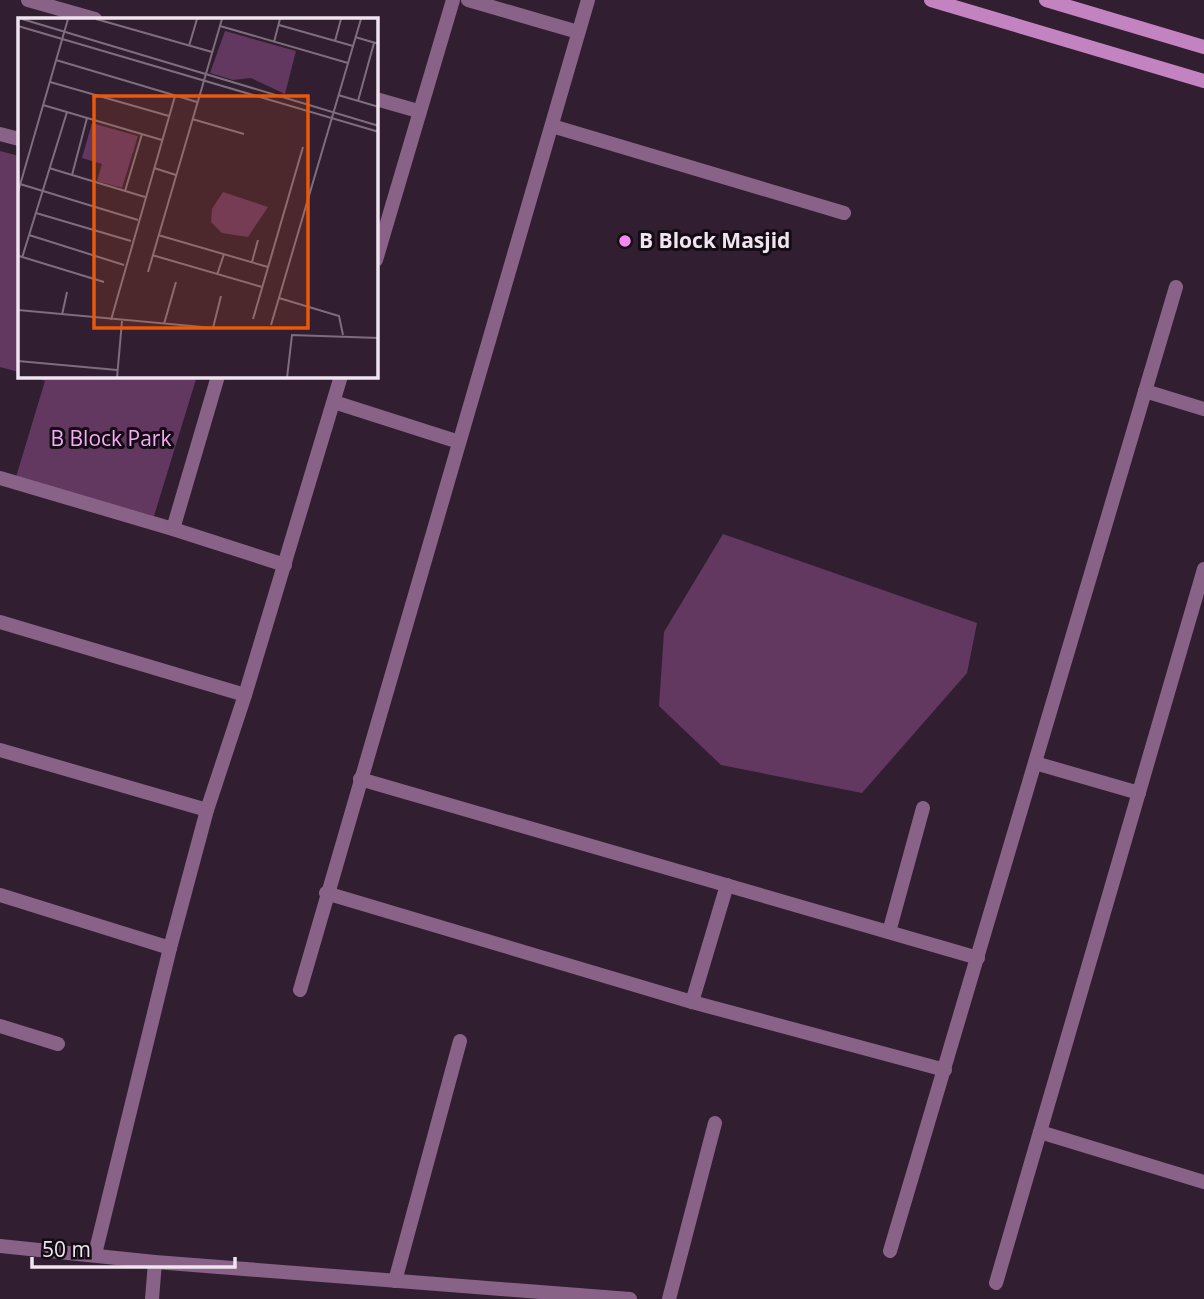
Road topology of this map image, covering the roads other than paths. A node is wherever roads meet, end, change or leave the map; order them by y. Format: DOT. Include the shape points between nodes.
graph roads {
  1 [pos="28,0"];
  2 [pos="453,0"];
  3 [pos="468,0"];
  4 [pos="588,0"];
  5 [pos="931,0"];
  6 [pos="1046,0"];
  7 [pos="91,18"];
  8 [pos="578,32"];
  9 [pos="1204,47"];
  10 [pos="1204,81"];
  11 [pos="378,100"];
  12 [pos="418,111"];
  13 [pos="552,126"];
  14 [pos="0,134"];
  15 [pos="18,139"];
  16 [pos="844,213"];
  17 [pos="379,242"];
  18 [pos="1176,287"];
  19 [pos="217,378"];
  20 [pos="340,378"];
  21 [pos="1145,391"];
  22 [pos="334,402"];
  23 [pos="1204,409"];
  24 [pos="459,442"];
  25 [pos="0,478"];
  26 [pos="173,529"];
  27 [pos="285,565"];
  28 [pos="1204,569"];
  29 [pos="0,622"];
  30 [pos="245,695"];
  31 [pos="0,750"];
  32 [pos="1035,763"];
  33 [pos="360,779"];
  34 [pos="1139,793"];
  35 [pos="923,807"];
  36 [pos="207,810"];
  37 [pos="727,885"];
  38 [pos="326,893"];
  39 [pos="0,895"];
  40 [pos="889,932"];
  41 [pos="170,948"];
  42 [pos="978,958"];
  43 [pos="300,990"];
  44 [pos="692,1002"];
  45 [pos="0,1026"];
  46 [pos="460,1041"];
  47 [pos="58,1044"];
  48 [pos="945,1070"];
  49 [pos="715,1123"];
  50 [pos="1040,1132"];
  51 [pos="1204,1182"];
  52 [pos="0,1246"];
  53 [pos="890,1251"];
  54 [pos="95,1254"];
  55 [pos="155,1262"];
  56 [pos="395,1281"];
  57 [pos="996,1283"];
  58 [pos="152,1299"];
  59 [pos="630,1299"];
  60 [pos="669,1299"];
  1 -- 7 [label="street"];
  2 -- 12 [label="street"];
  3 -- 8 [label="street"];
  4 -- 8 [label="street"];
  5 -- 10 [label="street"];
  6 -- 9 [label="street"];
  8 -- 13 [label="street"];
  11 -- 12 [label="street"];
  12 -- 17 [label="street"];
  13 -- 16 [label="street"];
  13 -- 24 [label="street"];
  14 -- 15 [label="street"];
  18 -- 21 [label="street"];
  19 -- 26 [label="street"];
  20 -- 22 [label="street"];
  21 -- 23 [label="street"];
  21 -- 32 [label="street"];
  22 -- 24 [label="street"];
  22 -- 27 [label="street"];
  24 -- 33 [label="street"];
  25 -- 26 [label="street"];
  26 -- 27 [label="street"];
  27 -- 30 [label="street"];
  28 -- 34 [label="street"];
  29 -- 30 [label="street"];
  30 -- 36 [label="street"];
  31 -- 36 [label="street"];
  32 -- 34 [label="street"];
  32 -- 42 [label="street"];
  33 -- 37 [label="street"];
  33 -- 38 [label="street"];
  34 -- 50 [label="street"];
  35 -- 40 [label="street"];
  36 -- 41 [label="street"];
  37 -- 40 [label="street"];
  37 -- 44 [label="street"];
  38 -- 43 [label="street"];
  38 -- 44 [label="street"];
  39 -- 41 [label="street"];
  40 -- 42 [label="street"];
  41 -- 54 [label="street"];
  42 -- 48 [label="street"];
  44 -- 48 [label="street"];
  45 -- 47 [label="street"];
  46 -- 56 [label="street"];
  48 -- 53 [label="street"];
  49 -- 60 [label="street"];
  50 -- 51 [label="street"];
  50 -- 57 [label="street"];
  52 -- 54 [label="street"];
  54 -- 55 [label="street"];
  55 -- 56 [label="street"];
  55 -- 58 [label="street"];
  56 -- 59 [label="street"];
}
